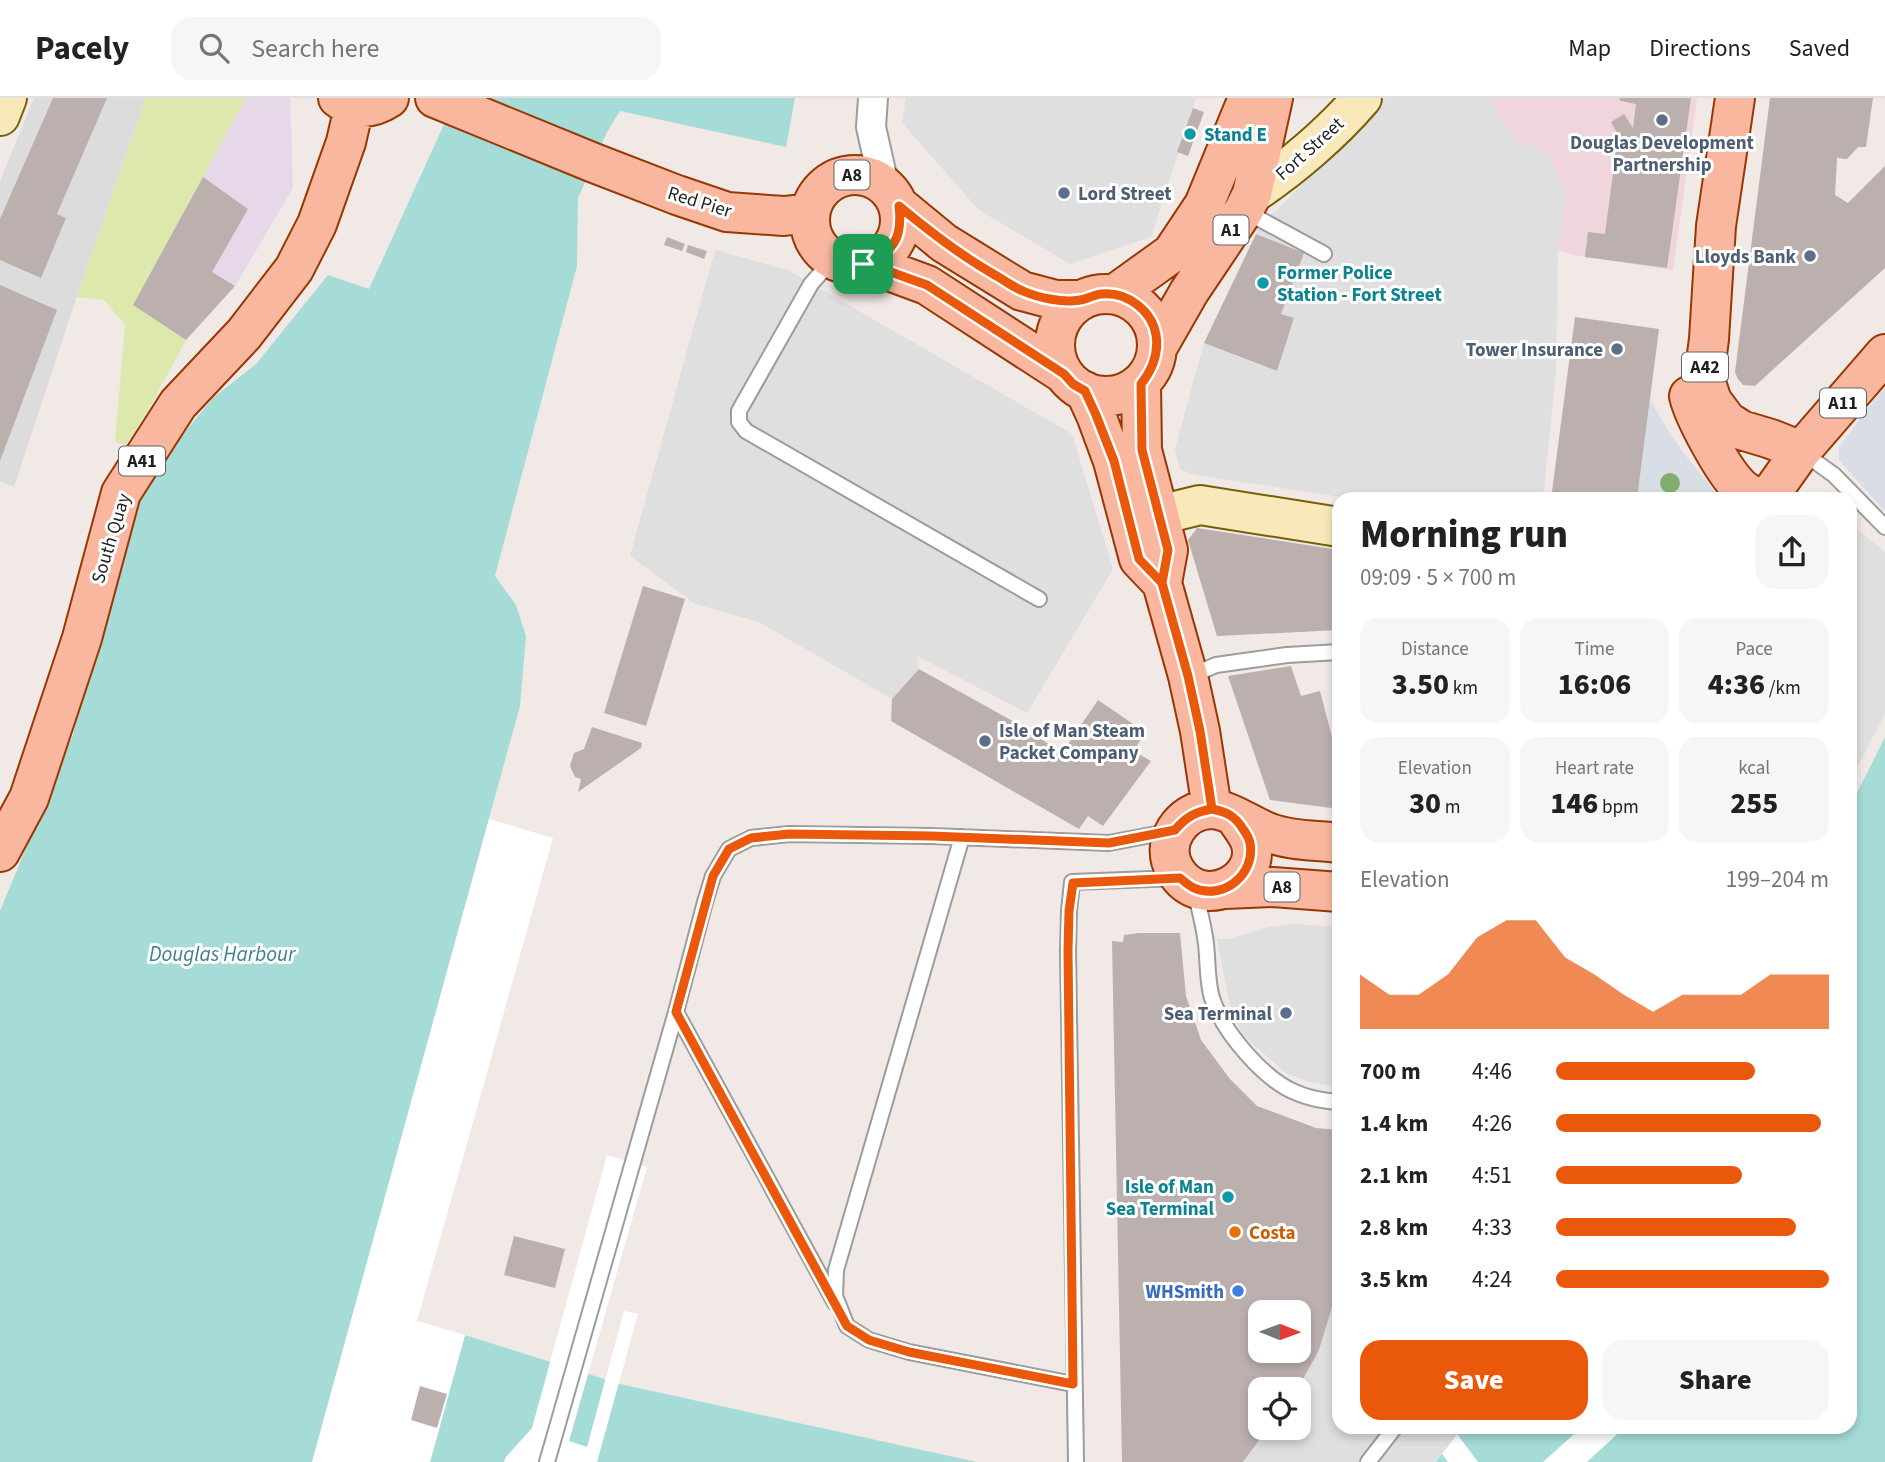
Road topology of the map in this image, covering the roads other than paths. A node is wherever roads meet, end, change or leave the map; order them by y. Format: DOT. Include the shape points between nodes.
graph roads {
  1 [pos="8,98"];
  2 [pos="873,98"];
  3 [pos="1248,98"];
  4 [pos="1273,98"];
  5 [pos="1362,98"];
  6 [pos="1735,98"];
  7 [pos="360,101"];
  8 [pos="444,102"];
  9 [pos="0,116"];
  10 [pos="892,196"];
  11 [pos="1248,202"];
  12 [pos="1188,204"];
  13 [pos="810,213"];
  14 [pos="1716,226"];
  15 [pos="1172,253"];
  16 [pos="1324,254"];
  17 [pos="848,262"];
  18 [pos="1098,297"];
  19 [pos="1157,348"];
  20 [pos="1885,354"];
  21 [pos="1074,383"];
  22 [pos="1141,384"];
  23 [pos="1801,452"];
  24 [pos="1747,492"];
  25 [pos="1772,492"];
  26 [pos="1851,492"];
  27 [pos="1857,498"];
  28 [pos="1159,515"];
  29 [pos="1332,526"];
  30 [pos="1885,527"];
  31 [pos="1162,583"];
  32 [pos="1039,599"];
  33 [pos="1332,652"];
  34 [pos="1188,676"];
  35 [pos="1224,813"];
  36 [pos="1175,830"];
  37 [pos="962,837"];
  38 [pos="1332,842"];
  39 [pos="0,852"];
  40 [pos="1200,885"];
  41 [pos="1332,891"];
  42 [pos="676,1012"];
  43 [pos="1332,1102"];
  44 [pos="847,1326"];
  45 [pos="1073,1384"];
  46 [pos="1390,1434"];
  47 [pos="547,1462"];
  48 [pos="1076,1462"];
  49 [pos="1368,1462"];
  1 -- 9 [label="main road"];
  2 -- 10 [label="street, A8" via="871,127"];
  3 -- 15 [label="main road, A1" via="1204,205"];
  4 -- 11 [label="main road, A1"];
  5 -- 11 [label="main road, Fort Street"];
  6 -- 14 [label="main road, A42"];
  7 -- 39 [label="main road, South Quay / A41" via="317,224 294,269 244,334 178,404 121,493 82,638 29,798"];
  8 -- 13 [label="main road, Red Pier" via="727,212"];
  10 -- 13 [label="main road, A8" via="871,177 856,174 823,187"];
  10 -- 17 [label="main road, A8" via="901,222 891,248 881,257"];
  10 -- 18 [label="main road, A8" via="944,243 1023,291 1056,300"];
  11 -- 16 [label="lane"];
  11 -- 19 [label="main road, A1"];
  12 -- 15 [label="lane"];
  13 -- 17 [label="main road" via="814,239 821,249"];
  14 -- 23 [label="main road, A42" via="1704,377 1712,401 1727,421 1741,430"];
  14 -- 24 [label="main road, A42" via="1688,349 1686,385 1692,410"];
  15 -- 18 [label="main road, A1"];
  17 -- 21 [label="main road" via="927,285"];
  17 -- 32 [label="lane" via="811,285 739,411 739,422 746,431"];
  18 -- 19 [label="main road" via="1128,299 1141,307 1156,332"];
  18 -- 21 [label="main road" via="1071,307 1056,332 1057,361"];
  19 -- 22 [label="main road" via="1155,362"];
  20 -- 23 [label="main road, A11"];
  21 -- 22 [label="main road" via="1101,396 1129,393"];
  21 -- 31 [label="main road, A8" via="1096,415 1114,461 1139,559"];
  22 -- 28 [label="main road, A8" via="1142,450"];
  23 -- 25 [label="main road, A11"];
  23 -- 26 [label="lane"];
  27 -- 30 [label="lane"];
  28 -- 29 [label="main road" via="1200,505"];
  28 -- 31 [label="main road, A8" via="1168,550"];
  31 -- 34 [label="main road, A8"];
  33 -- 34 [label="lane" via="1216,666"];
  34 -- 35 [label="main road, A8"];
  35 -- 36 [label="main road" via="1197,811"];
  35 -- 38 [label="main road" via="1276,835"];
  35 -- 40 [label="main road, A8" via="1250,841 1247,870 1238,881"];
  36 -- 37 [label="lane" via="1109,843"];
  36 -- 40 [label="main road" via="1169,846 1171,863"];
  37 -- 42 [label="lane" via="789,834 751,838 729,849 713,876"];
  37 -- 44 [label="lane" via="836,1270 835,1296"];
  40 -- 41 [label="main road, A8"];
  40 -- 43 [label="lane" via="1212,998 1226,1026 1239,1046 1278,1083 1294,1093"];
  40 -- 45 [label="lane" via="1073,883 1068,951"];
  42 -- 44 [label="lane"];
  42 -- 47 [label="lane"];
  44 -- 45 [label="lane" via="869,1340 909,1352"];
  45 -- 48 [label="lane"];
  46 -- 49 [label="lane"];
}
